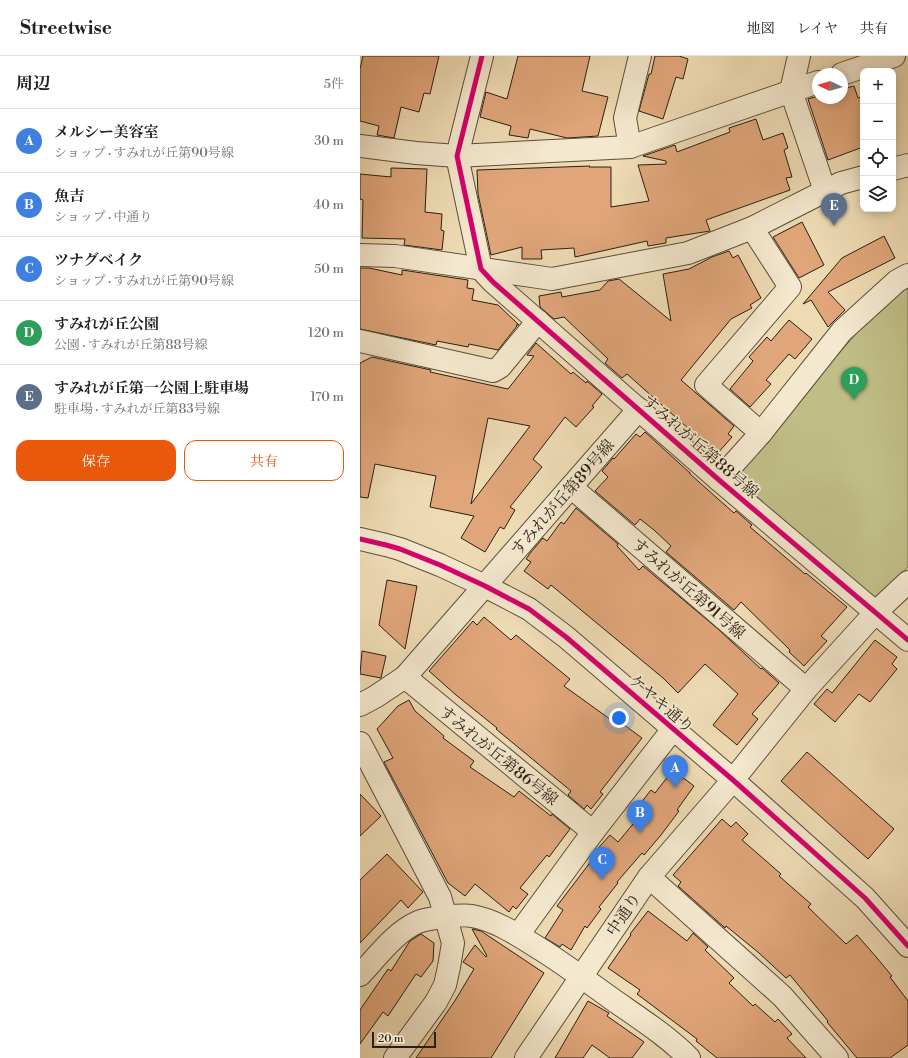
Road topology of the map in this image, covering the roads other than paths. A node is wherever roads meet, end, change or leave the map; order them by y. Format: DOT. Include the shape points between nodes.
graph roads {
  1 [pos="482,56"];
  2 [pos="640,56"];
  3 [pos="799,56"];
  4 [pos="894,56"];
  5 [pos="848,72"];
  6 [pos="812,84"];
  7 [pos="791,91"];
  8 [pos="360,146"];
  9 [pos="630,147"];
  10 [pos="457,156"];
  11 [pos="908,166"];
  12 [pos="896,168"];
  13 [pos="860,178"];
  14 [pos="825,191"];
  15 [pos="752,228"];
  16 [pos="360,255"];
  17 [pos="481,268"];
  18 [pos="908,275"];
  19 [pos="538,320"];
  20 [pos="360,341"];
  21 [pos="639,409"];
  22 [pos="761,433"];
  23 [pos="719,480"];
  24 [pos="571,487"];
  25 [pos="360,539"];
  26 [pos="908,582"];
  27 [pos="485,586"];
  28 [pos="876,612"];
  29 [pos="908,640"];
  30 [pos="404,677"];
  31 [pos="806,689"];
  32 [pos="360,705"];
  33 [pos="673,729"];
  34 [pos="360,743"];
  35 [pos="733,780"];
  36 [pos="593,832"];
  37 [pos="649,877"];
  38 [pos="446,917"];
  39 [pos="518,935"];
  40 [pos="908,946"];
  41 [pos="360,975"];
  42 [pos="582,976"];
  43 [pos="669,1051"];
  44 [pos="395,1058"];
  45 [pos="526,1058"];
  46 [pos="689,1058"];
  47 [pos="837,1058"];
  1 -- 10 [label="street"];
  2 -- 9 [label="street" via="625,118"];
  3 -- 7 [label="street"];
  4 -- 5 [label="street"];
  6 -- 7 [label="street"];
  7 -- 9 [label="street"];
  7 -- 14 [label="street"];
  8 -- 10 [label="street"];
  9 -- 10 [label="street"];
  10 -- 17 [label="street"];
  11 -- 12 [label="street"];
  13 -- 14 [label="street"];
  14 -- 15 [label="street"];
  15 -- 17 [label="street" via="688,254 552,279"];
  15 -- 22 [label="street" via="790,287 706,385"];
  16 -- 17 [label="street" via="395,256"];
  17 -- 19 [label="street, すみれが丘第88号線" via="493,282"];
  18 -- 22 [label="street" via="897,281 842,331"];
  19 -- 20 [label="street" via="500,367 493,372"];
  19 -- 21 [label="street, すみれが丘第88号線"];
  21 -- 23 [label="street, すみれが丘第88号線"];
  21 -- 24 [label="street, すみれが丘第89号線"];
  22 -- 23 [label="street"];
  23 -- 28 [label="street, すみれが丘第88号線"];
  24 -- 27 [label="street, すみれが丘第89号線"];
  24 -- 31 [label="street, すみれが丘第91号線"];
  25 -- 27 [label="street, ケヤキ通り" via="414,554"];
  26 -- 28 [label="street, 中通り"];
  27 -- 30 [label="street, すみれが丘第89号線"];
  27 -- 33 [label="street, ケヤキ通り" via="529,609 566,637"];
  28 -- 29 [label="street, すみれが丘第88号線"];
  28 -- 31 [label="street, 中通り"];
  30 -- 32 [label="street, すみれが丘第89号線" via="375,698"];
  30 -- 36 [label="street, すみれが丘第86号線"];
  31 -- 35 [label="street, 中通り"];
  33 -- 35 [label="street, ケヤキ通り"];
  33 -- 36 [label="street"];
  34 -- 38 [label="street" via="440,897"];
  35 -- 37 [label="street, 中通り"];
  35 -- 40 [label="street, ケヤキ通り" via="865,898"];
  36 -- 39 [label="street"];
  37 -- 42 [label="street, 中通り"];
  37 -- 47 [label="street" via="782,996"];
  38 -- 39 [label="street" via="471,915"];
  38 -- 41 [label="street" via="419,922 407,928"];
  38 -- 44 [label="street" via="452,943 444,986 436,1002"];
  39 -- 42 [label="street"];
  42 -- 43 [label="street"];
  42 -- 45 [label="street, 中通り"];
  43 -- 46 [label="street"];
}
